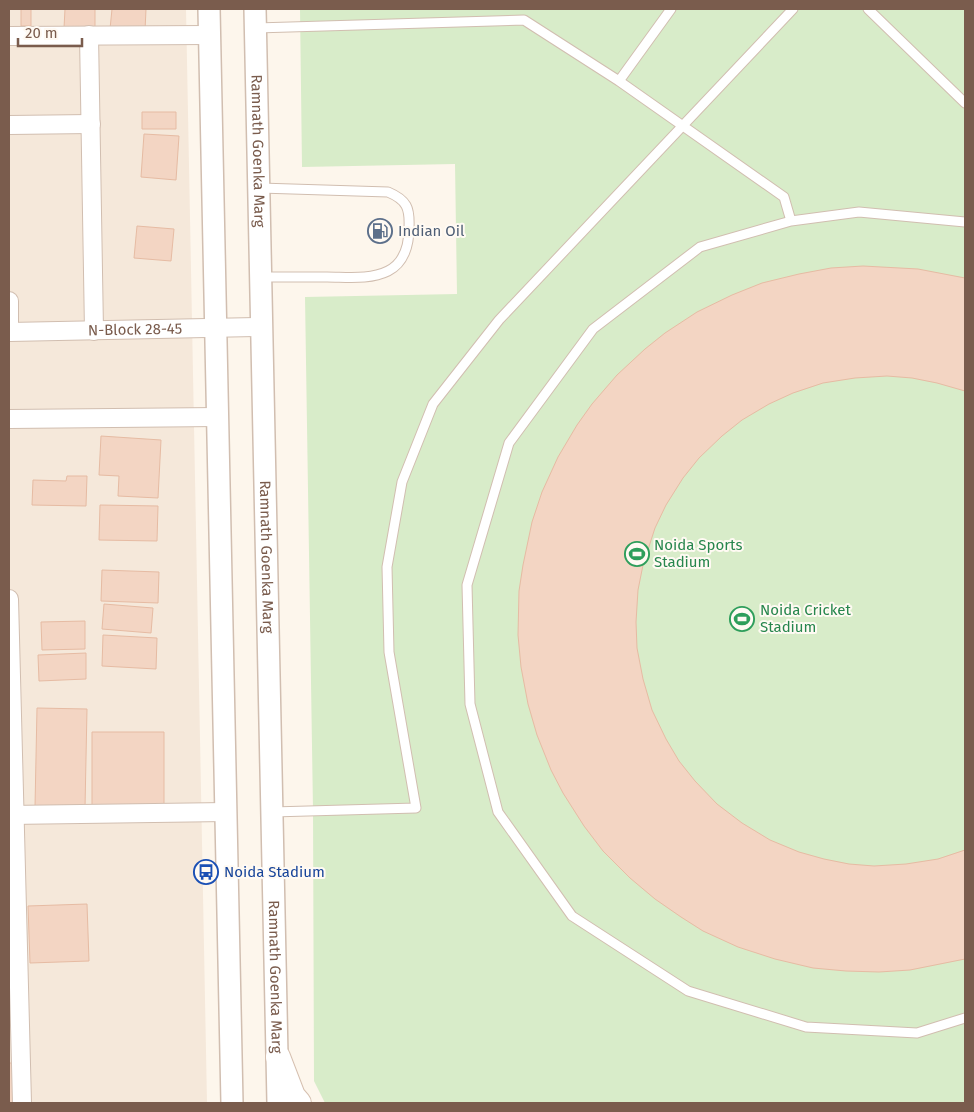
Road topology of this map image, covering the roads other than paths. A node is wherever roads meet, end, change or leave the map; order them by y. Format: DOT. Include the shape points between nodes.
graph roads {
  1 [pos="209,9"];
  2 [pos="672,9"];
  3 [pos="793,9"];
  4 [pos="868,9"];
  5 [pos="255,19"];
  6 [pos="89,35"];
  7 [pos="210,35"];
  8 [pos="9,36"];
  9 [pos="619,81"];
  10 [pos="965,103"];
  11 [pos="91,124"];
  12 [pos="9,125"];
  13 [pos="683,126"];
  14 [pos="259,188"];
  15 [pos="790,221"];
  16 [pos="965,222"];
  17 [pos="261,277"];
  18 [pos="9,301"];
  19 [pos="262,327"];
  20 [pos="216,329"];
  21 [pos="94,330"];
  22 [pos="9,332"];
  23 [pos="218,417"];
  24 [pos="9,419"];
  25 [pos="9,599"];
  26 [pos="226,812"];
  27 [pos="272,812"];
  28 [pos="11,815"];
  29 [pos="965,1018"];
  30 [pos="14,1044"];
  31 [pos="278,1057"];
  32 [pos="22,1103"];
  33 [pos="232,1103"];
  34 [pos="278,1103"];
  35 [pos="299,1103"];
  1 -- 7 [label="street"];
  2 -- 9 [label="lane"];
  3 -- 13 [label="lane"];
  4 -- 10 [label="lane"];
  5 -- 9 [label="lane" via="524,20"];
  5 -- 14 [label="street, Ramnath Goenka Marg"];
  6 -- 7 [label="street"];
  6 -- 8 [label="street"];
  6 -- 11 [label="street"];
  7 -- 20 [label="street"];
  9 -- 13 [label="lane"];
  11 -- 12 [label="street"];
  11 -- 21 [label="street"];
  13 -- 15 [label="lane" via="784,197"];
  13 -- 27 [label="lane" via="498,320 434,404 402,482 386,567 389,652 416,808"];
  14 -- 17 [label="street, Ramnath Goenka Marg"];
  14 -- 17 [label="lane" via="388,192 406,204 410,215 406,252 390,270 368,277"];
  15 -- 16 [label="lane" via="859,212"];
  15 -- 29 [label="lane" via="700,247 593,329 510,443 467,585 470,704 498,812 572,916 688,991 806,1027 917,1034"];
  17 -- 19 [label="street, Ramnath Goenka Marg"];
  18 -- 22 [label="street"];
  19 -- 20 [label="street, N-Block 28-45"];
  19 -- 27 [label="street, Ramnath Goenka Marg"];
  20 -- 21 [label="street, N-Block 28-45"];
  20 -- 23 [label="street"];
  21 -- 22 [label="street, N-Block 28-45"];
  23 -- 24 [label="street"];
  23 -- 26 [label="street"];
  25 -- 28 [label="street"];
  26 -- 28 [label="street"];
  26 -- 33 [label="street"];
  27 -- 31 [label="street, Ramnath Goenka Marg"];
  28 -- 30 [label="street"];
  30 -- 32 [label="street"];
  31 -- 34 [label="street, Ramnath Goenka Marg"];
  31 -- 35 [label="main road" via="293,1096"];
}
